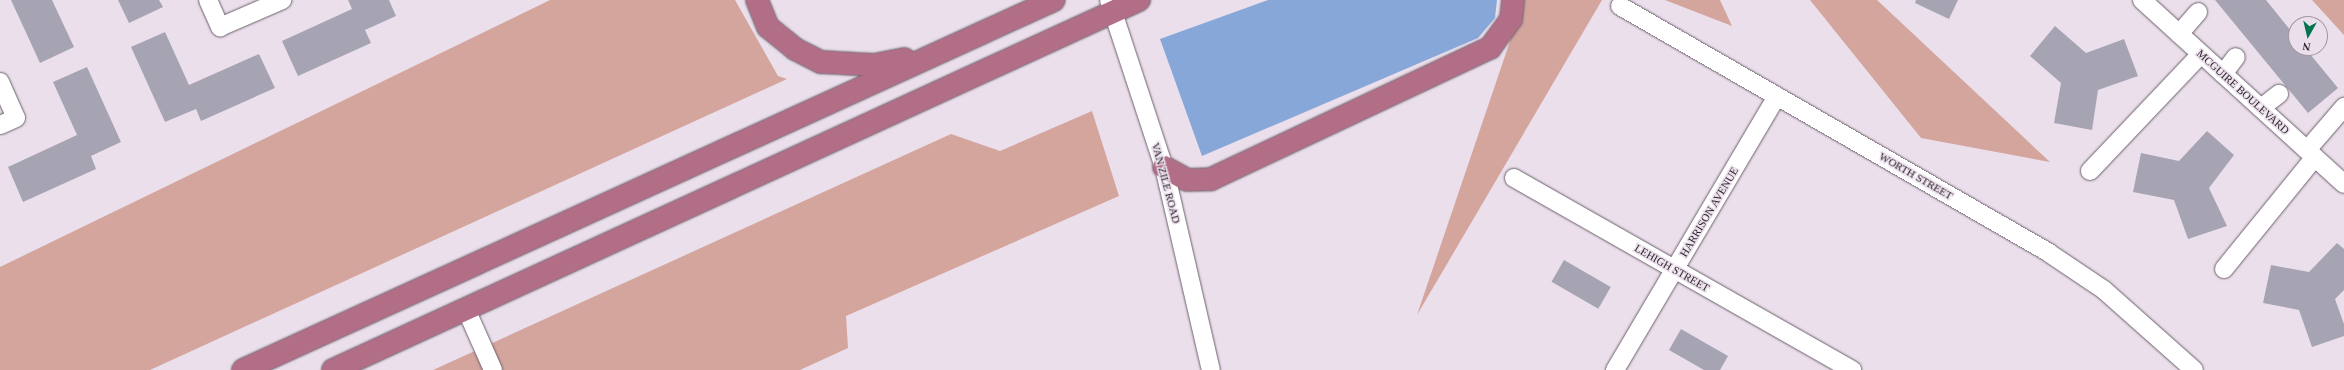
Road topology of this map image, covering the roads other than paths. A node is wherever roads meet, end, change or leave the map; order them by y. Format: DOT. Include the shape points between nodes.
graph roads {
  1 [pos="208,0"];
  2 [pos="282,0"];
  3 [pos="757,0"];
  4 [pos="1054,0"];
  5 [pos="1139,0"];
  6 [pos="1513,0"];
  7 [pos="2144,1"];
  8 [pos="1110,6"];
  9 [pos="1620,6"];
  10 [pos="2198,12"];
  11 [pos="2179,34"];
  12 [pos="938,53"];
  13 [pos="2202,54"];
  14 [pos="2236,57"];
  15 [pos="2223,74"];
  16 [pos="0,82"];
  17 [pos="2278,94"];
  18 [pos="1777,96"];
  19 [pos="2344,107"];
  20 [pos="2261,108"];
  21 [pos="0,125"];
  22 [pos="2311,154"];
  23 [pos="1164,167"];
  24 [pos="2090,171"];
  25 [pos="1514,178"];
  26 [pos="2344,184"];
  27 [pos="2224,269"];
  28 [pos="1675,270"];
  29 [pos="466,309"];
  30 [pos="243,370"];
  31 [pos="333,370"];
  32 [pos="493,370"];
  33 [pos="1211,370"];
  34 [pos="1615,370"];
  35 [pos="1852,370"];
  36 [pos="2194,370"];
  1 -- 2 [label="street" via="220,27"];
  3 -- 12 [label="highway" via="768,27 795,49 821,62 874,65"];
  4 -- 12 [label="highway"];
  5 -- 8 [label="highway"];
  6 -- 23 [label="highway" via="1511,19 1490,48 1210,179 1187,180"];
  7 -- 11 [label="street, MCGUIRE BOULEVARD"];
  8 -- 23 [label="street, VAN ZILE ROAD"];
  8 -- 29 [label="highway"];
  9 -- 18 [label="street, WORTH STREET"];
  10 -- 11 [label="street"];
  11 -- 13 [label="street, MCGUIRE BOULEVARD"];
  12 -- 30 [label="highway"];
  13 -- 15 [label="street, MCGUIRE BOULEVARD"];
  13 -- 24 [label="street"];
  14 -- 15 [label="street"];
  15 -- 20 [label="street, MCGUIRE BOULEVARD"];
  16 -- 21 [label="street" via="16,118"];
  17 -- 20 [label="street"];
  18 -- 28 [label="street, HARRISON AVENUE"];
  18 -- 36 [label="street, WORTH STREET" via="2049,253 2104,290"];
  19 -- 22 [label="street"];
  20 -- 22 [label="street, MCGUIRE BOULEVARD"];
  22 -- 26 [label="street, MCGUIRE BOULEVARD"];
  22 -- 27 [label="street"];
  23 -- 33 [label="street, VAN ZILE ROAD"];
  25 -- 28 [label="street, LEHIGH STREET"];
  28 -- 34 [label="street, HARRISON AVENUE"];
  28 -- 35 [label="street, LEHIGH STREET"];
  29 -- 31 [label="highway"];
  29 -- 32 [label="street"];
}
